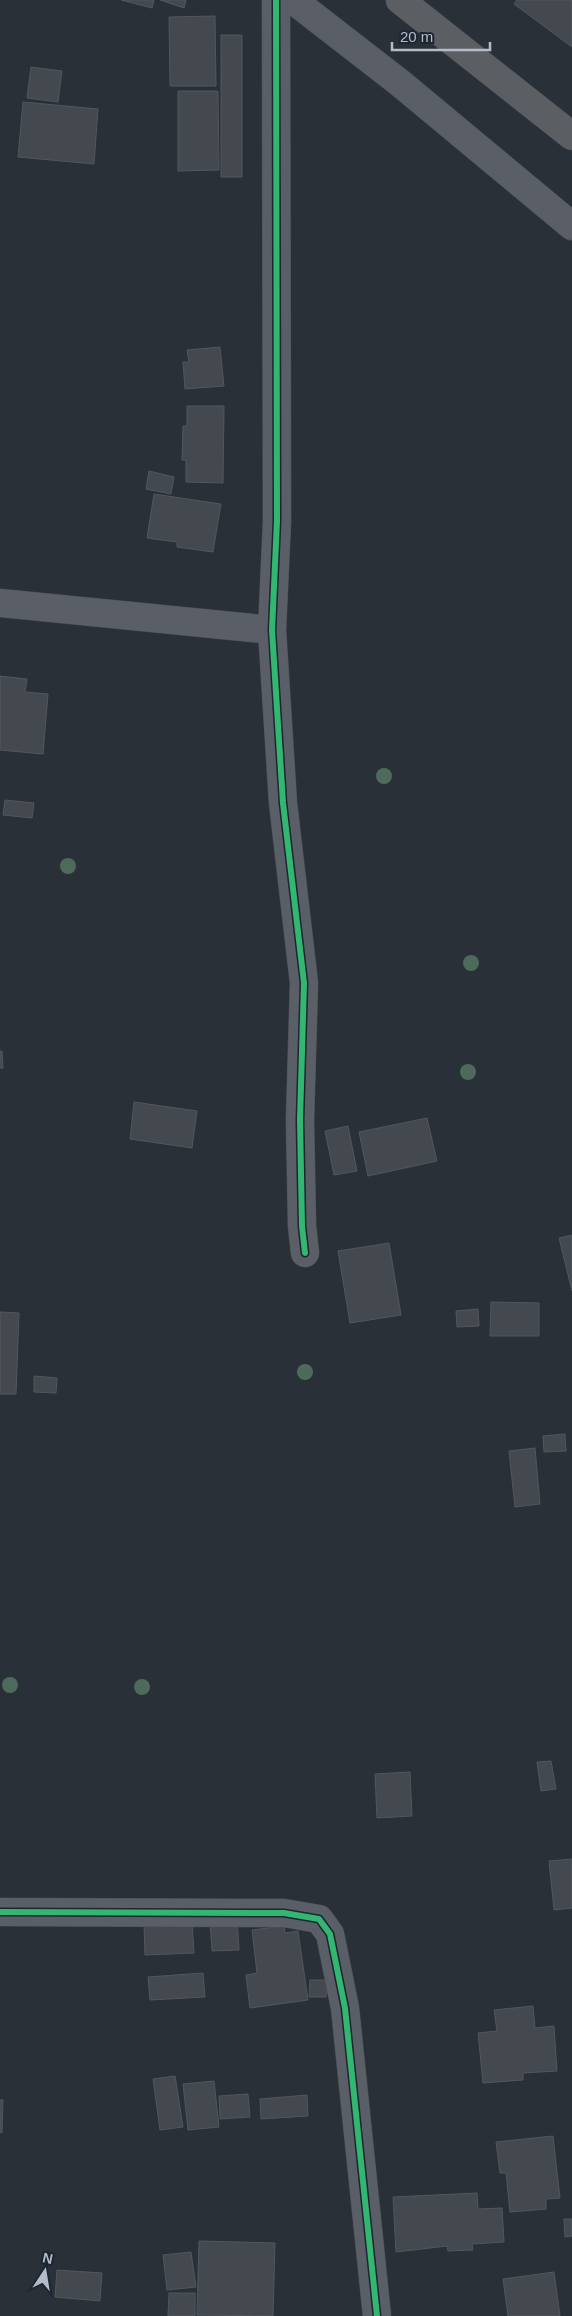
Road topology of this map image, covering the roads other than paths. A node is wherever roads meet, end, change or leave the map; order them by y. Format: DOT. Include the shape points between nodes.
graph roads {
  1 [pos="276,0"];
  2 [pos="293,0"];
  3 [pos="400,0"];
  4 [pos="572,136"];
  5 [pos="572,226"];
  6 [pos="0,603"];
  7 [pos="272,630"];
  8 [pos="305,1253"];
  9 [pos="0,1912"];
  10 [pos="376,2316"];
  1 -- 7 [label="street" via="277,521"];
  2 -- 5 [label="street" via="400,83"];
  3 -- 4 [label="highway"];
  6 -- 7 [label="street"];
  7 -- 8 [label="street" via="283,803 304,982 300,1120"];
  9 -- 10 [label="street" via="284,1914 319,1919 330,1934 345,2008"];
}
